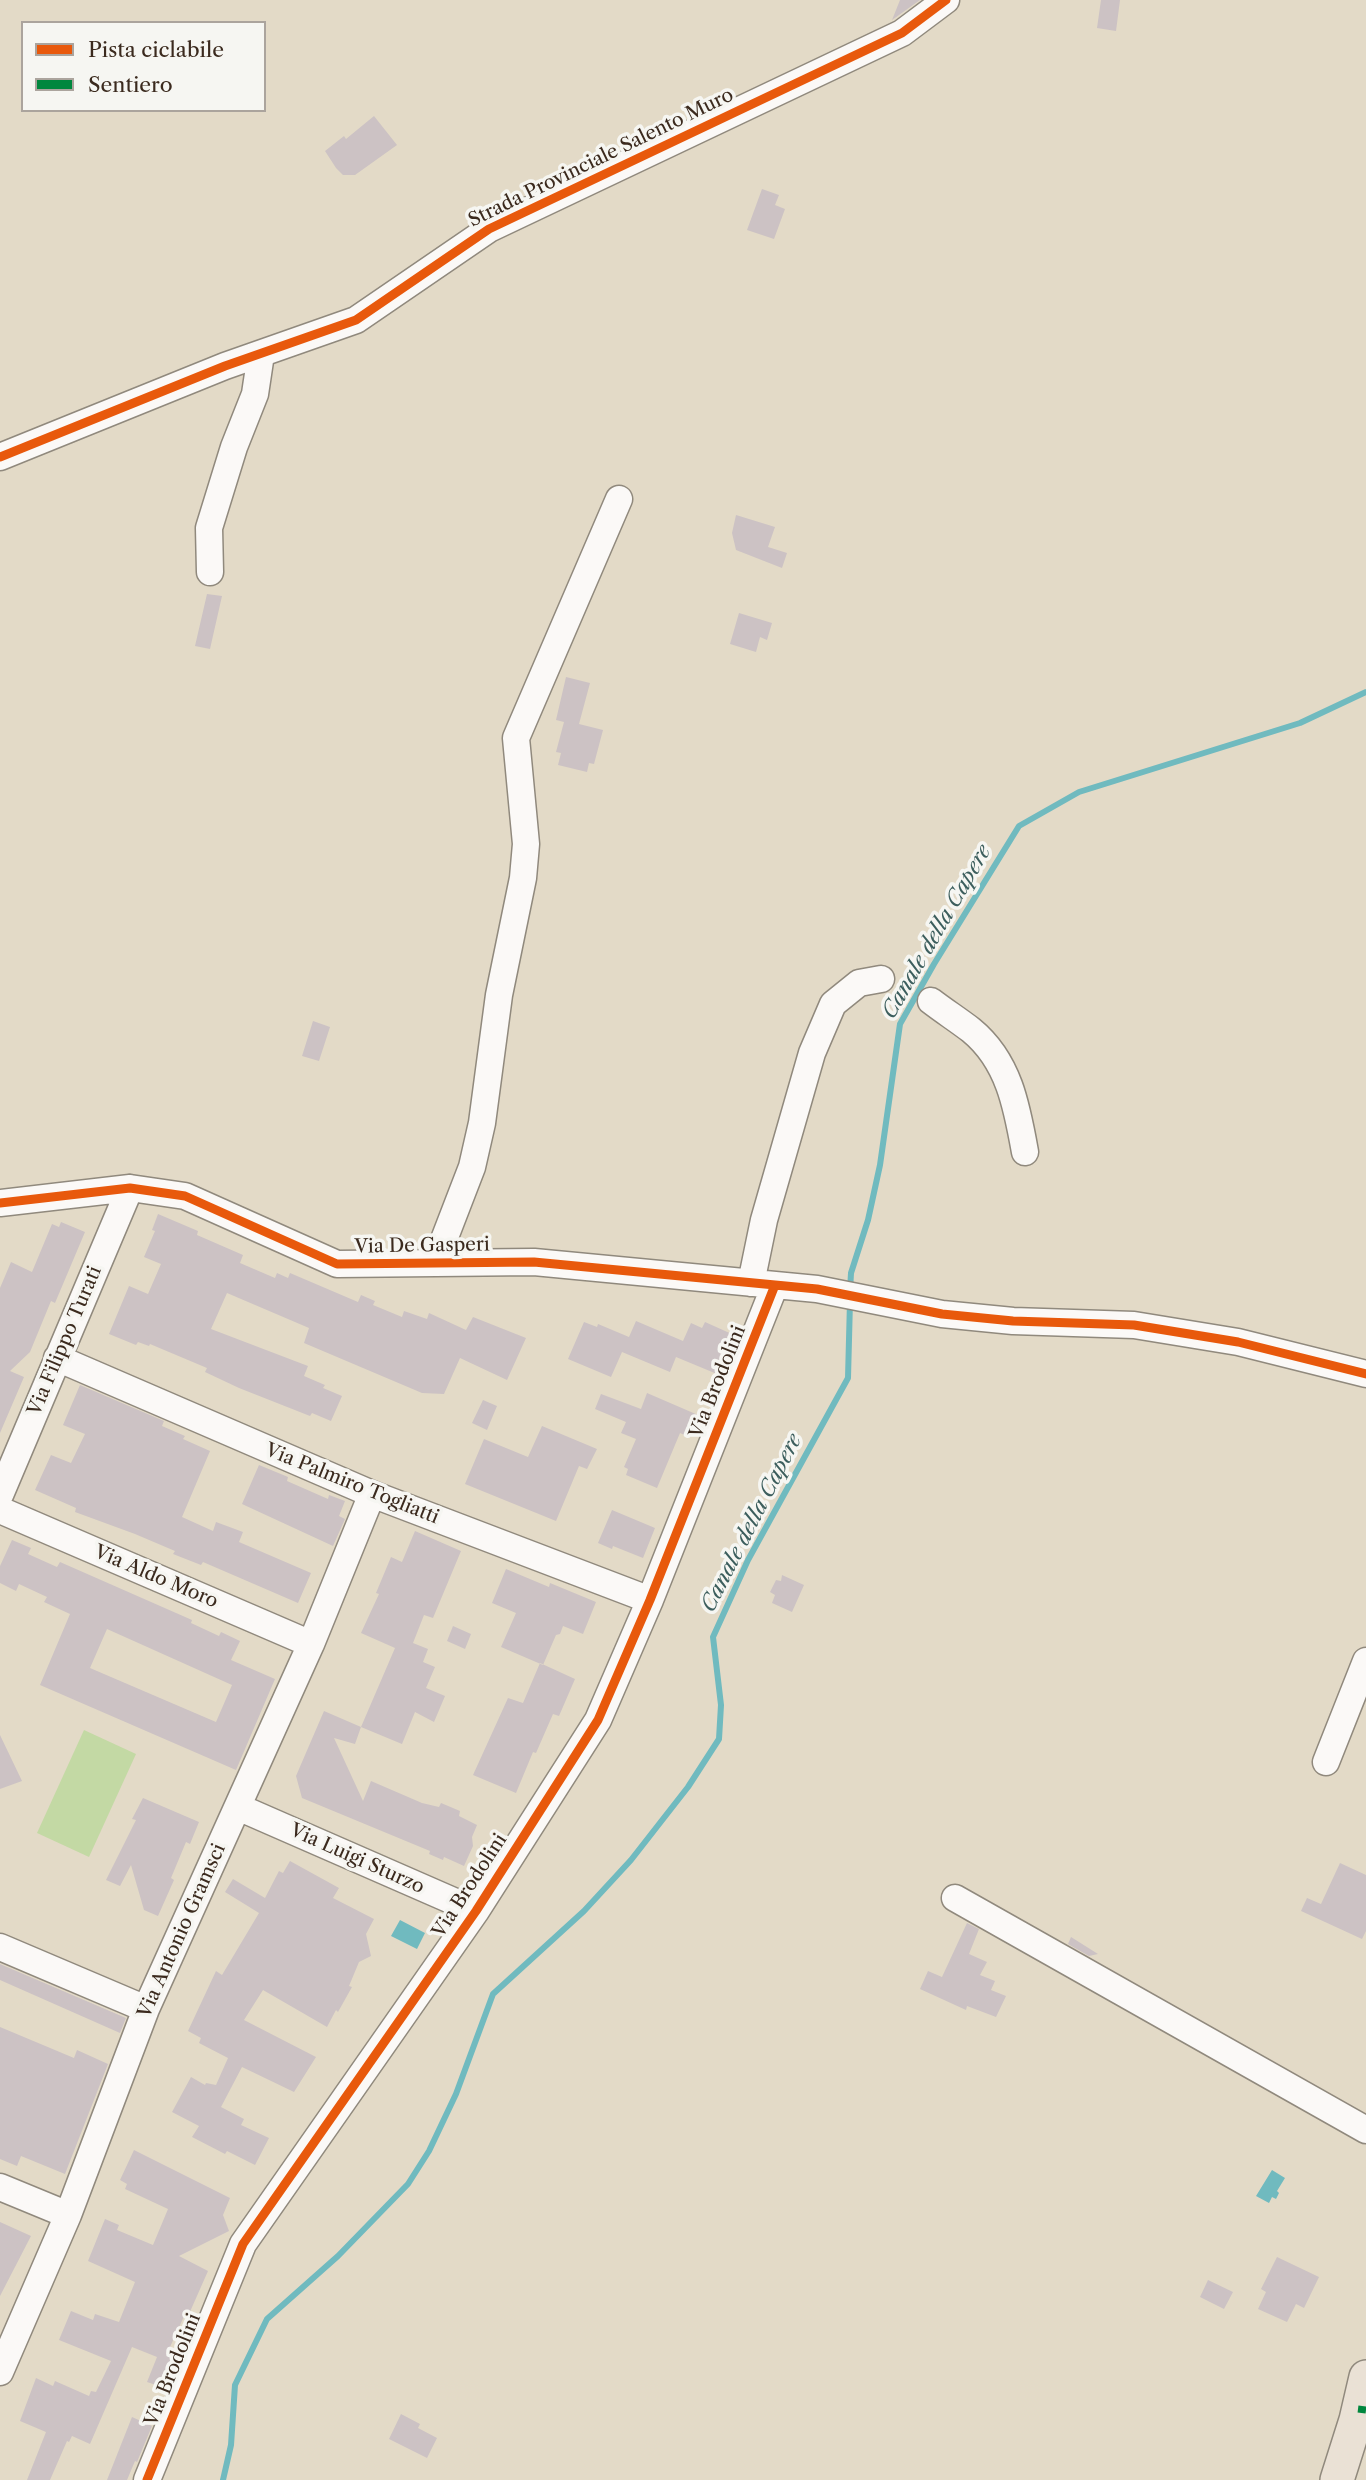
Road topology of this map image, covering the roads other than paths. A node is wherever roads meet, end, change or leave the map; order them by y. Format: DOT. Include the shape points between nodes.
graph roads {
  1 [pos="946,0"];
  2 [pos="261,354"];
  3 [pos="0,457"];
  4 [pos="619,499"];
  5 [pos="210,572"];
  6 [pos="881,979"];
  7 [pos="931,1001"];
  8 [pos="1025,1152"];
  9 [pos="130,1188"];
  10 [pos="0,1203"];
  11 [pos="435,1263"];
  12 [pos="763,1284"];
  13 [pos="57,1359"];
  14 [pos="1366,1374"];
  15 [pos="372,1494"];
  16 [pos="0,1495"];
  17 [pos="0,1510"];
  18 [pos="650,1600"];
  19 [pos="311,1644"];
  20 [pos="1366,1661"];
  21 [pos="1326,1762"];
  22 [pos="238,1807"];
  23 [pos="955,1898"];
  24 [pos="475,1911"];
  25 [pos="0,1947"];
  26 [pos="146,2009"];
  27 [pos="1366,2130"];
  28 [pos="0,2187"];
  29 [pos="68,2215"];
  30 [pos="0,2372"];
  31 [pos="1366,2377"];
  32 [pos="148,2480"];
  33 [pos="1337,2480"];
  1 -- 2 [label="street, Strada Provinciale Salento Muro" via="902,33 489,229 356,320"];
  2 -- 3 [label="street, Strada Provinciale Salento Muro"];
  2 -- 5 [label="street" via="255,394 209,528"];
  4 -- 11 [label="street" via="516,738 526,844 523,878 499,995 482,1124 472,1167"];
  6 -- 12 [label="street, Via Brodolini" via="859,983 833,1004 808,1066 764,1220"];
  7 -- 8 [label="street" via="988,1046 1002,1068 1016,1102"];
  9 -- 10 [label="street, Via De Gasperi"];
  9 -- 11 [label="street, Via De Gasperi" via="185,1196 337,1264"];
  9 -- 13 [label="street, Via Filippo Turati"];
  11 -- 12 [label="street, Via De Gasperi" via="534,1262"];
  12 -- 14 [label="street, Via De Gasperi" via="817,1289 942,1314 1134,1325 1238,1342"];
  12 -- 18 [label="street, Via Brodolini"];
  13 -- 15 [label="street, Via Palmiro Togliatti"];
  13 -- 16 [label="street, Via Filippo Turati"];
  15 -- 18 [label="street, Via Palmiro Togliatti"];
  15 -- 19 [label="street, Via Antonio Gramsci"];
  17 -- 19 [label="street, Via Aldo Moro"];
  18 -- 24 [label="street, Via Brodolini" via="597,1720"];
  19 -- 22 [label="street, Via Antonio Gramsci"];
  20 -- 21 [label="street"];
  22 -- 24 [label="street, Via Luigi Sturzo"];
  22 -- 26 [label="street, Via Antonio Gramsci"];
  23 -- 27 [label="street"];
  24 -- 32 [label="street, Via Brodolini" via="243,2244"];
  25 -- 26 [label="street"];
  26 -- 29 [label="street, Via Antonio Gramsci"];
  28 -- 29 [label="street"];
  29 -- 30 [label="street, Via Antonio Gramsci"];
  31 -- 33 [label="main road"];
}
